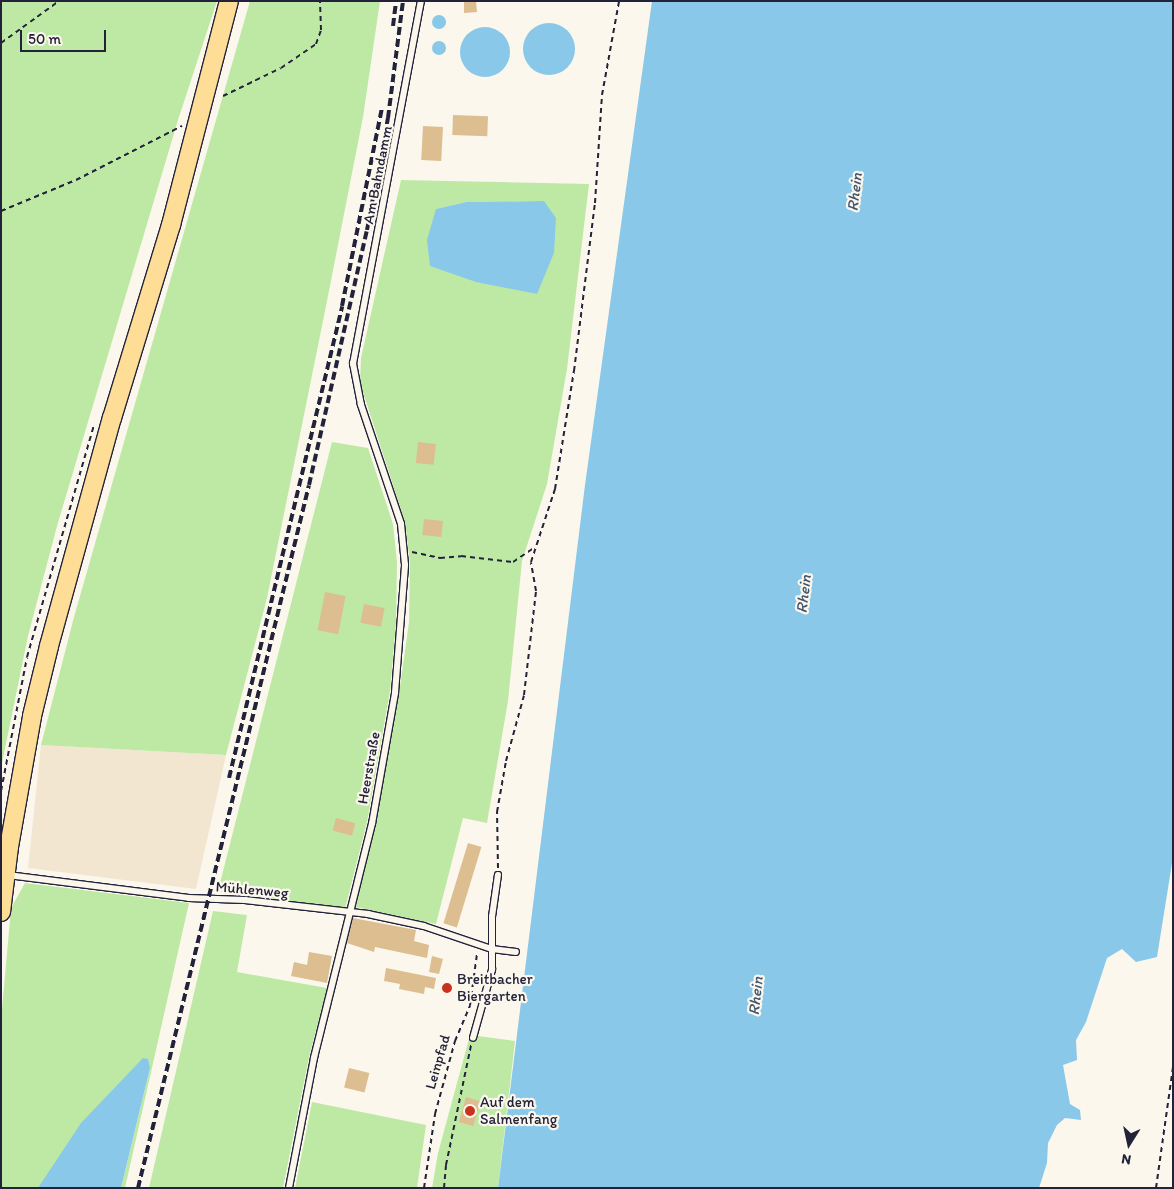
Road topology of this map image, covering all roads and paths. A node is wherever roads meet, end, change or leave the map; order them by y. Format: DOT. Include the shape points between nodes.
graph roads {
  1 [pos="59,1"];
  2 [pos="229,1"];
  3 [pos="320,1"];
  4 [pos="421,1"];
  5 [pos="618,1"];
  6 [pos="1,43"];
  7 [pos="223,96"];
  8 [pos="182,126"];
  9 [pos="1,211"];
  10 [pos="354,352"];
  11 [pos="534,548"];
  12 [pos="404,552"];
  13 [pos="6,875"];
  14 [pos="498,875"];
  15 [pos="1,912"];
  16 [pos="349,912"];
  17 [pos="479,944"];
  18 [pos="492,949"];
  19 [pos="516,952"];
  20 [pos="473,1038"];
  21 [pos="1173,1067"];
  22 [pos="289,1188"];
  23 [pos="424,1188"];
  24 [pos="444,1188"];
  25 [pos="1156,1188"];
  1 -- 6 [label="path"];
  2 -- 13 [label="main road" via="171,225 112,418 49,646 32,716"];
  3 -- 7 [label="path" via="321,30 316,44 281,68"];
  4 -- 10 [label="lane, Am Bahndamm"];
  5 -- 11 [label="path" via="602,95 595,203 574,371 554,489"];
  8 -- 9 [label="path" via="76,180"];
  10 -- 12 [label="lane, Heerstraße" via="353,376 401,524"];
  11 -- 12 [label="path" via="513,562 461,556 440,558"];
  11 -- 14 [label="path" via="531,562 536,591 524,694 506,761 498,812"];
  12 -- 16 [label="lane, Heerstraße" via="403,622 395,693 372,824"];
  13 -- 15 [label="main road"];
  13 -- 16 [label="lane, Mühlenweg" via="189,898 244,900"];
  14 -- 18 [label="lane" via="492,917"];
  16 -- 17 [label="lane, Mühlenweg" via="424,926"];
  16 -- 22 [label="lane, Heerstraße" via="314,1058"];
  17 -- 18 [label="lane, Mühlenweg"];
  17 -- 23 [label="path, Leinpfad" via="470,1005 455,1041 435,1114"];
  18 -- 19 [label="lane, Mühlenweg"];
  18 -- 20 [label="lane" via="488,987"];
  20 -- 24 [label="path"];
  21 -- 25 [label="path"];
}
